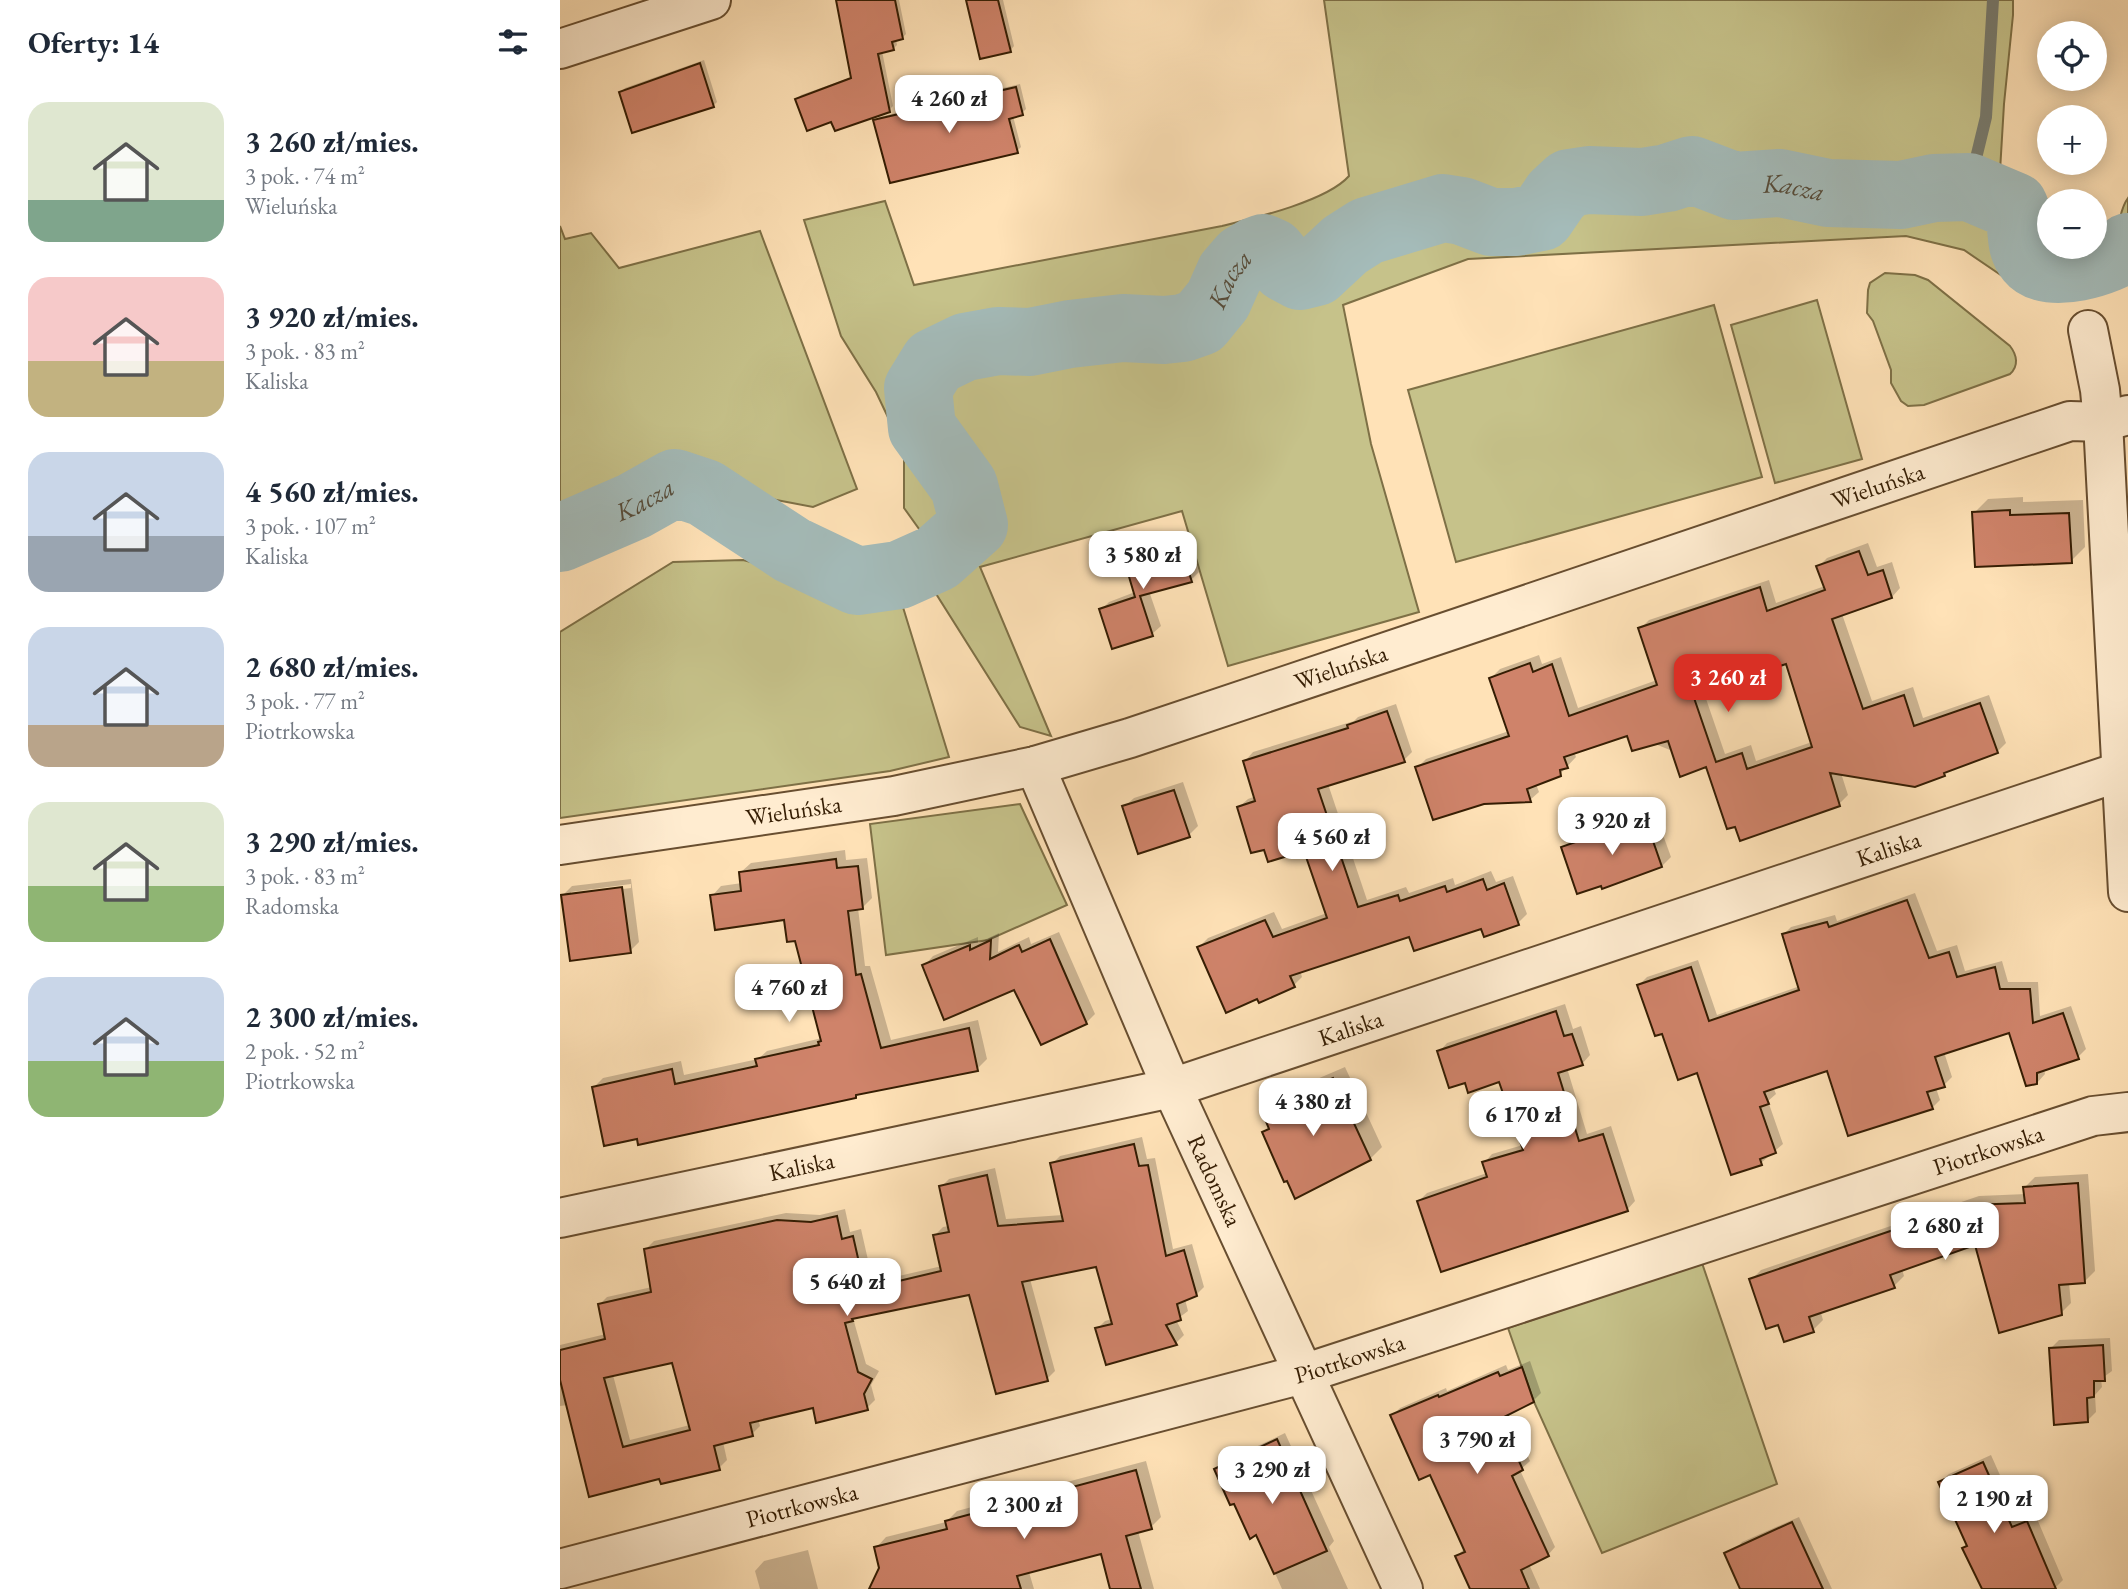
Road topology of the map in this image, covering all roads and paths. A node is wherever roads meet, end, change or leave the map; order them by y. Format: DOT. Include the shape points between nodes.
graph roads {
  1 [pos="711,0"];
  2 [pos="560,49"];
  3 [pos="2088,330"];
  4 [pos="2116,418"];
  5 [pos="1035,766"];
  6 [pos="2124,792"];
  7 [pos="560,845"];
  8 [pos="2128,892"];
  9 [pos="1172,1088"];
  10 [pos="2128,1112"];
  11 [pos="560,1218"];
  12 [pos="1303,1374"];
  13 [pos="560,1569"];
  14 [pos="1403,1589"];
  1 -- 2 [label="street"];
  3 -- 4 [label="street" via="2100,390"];
  4 -- 5 [label="street, Wieluńska" via="2070,421"];
  4 -- 6 [label="street"];
  5 -- 7 [label="street, Wieluńska" via="894,796"];
  5 -- 9 [label="street, Radomska"];
  6 -- 8 [label="street"];
  6 -- 9 [label="street, Kaliska"];
  9 -- 11 [label="street, Kaliska"];
  9 -- 12 [label="street, Radomska"];
  10 -- 12 [label="street, Piotrkowska" via="2093,1116"];
  12 -- 13 [label="street, Piotrkowska"];
  12 -- 14 [label="street, Radomska"];
}
